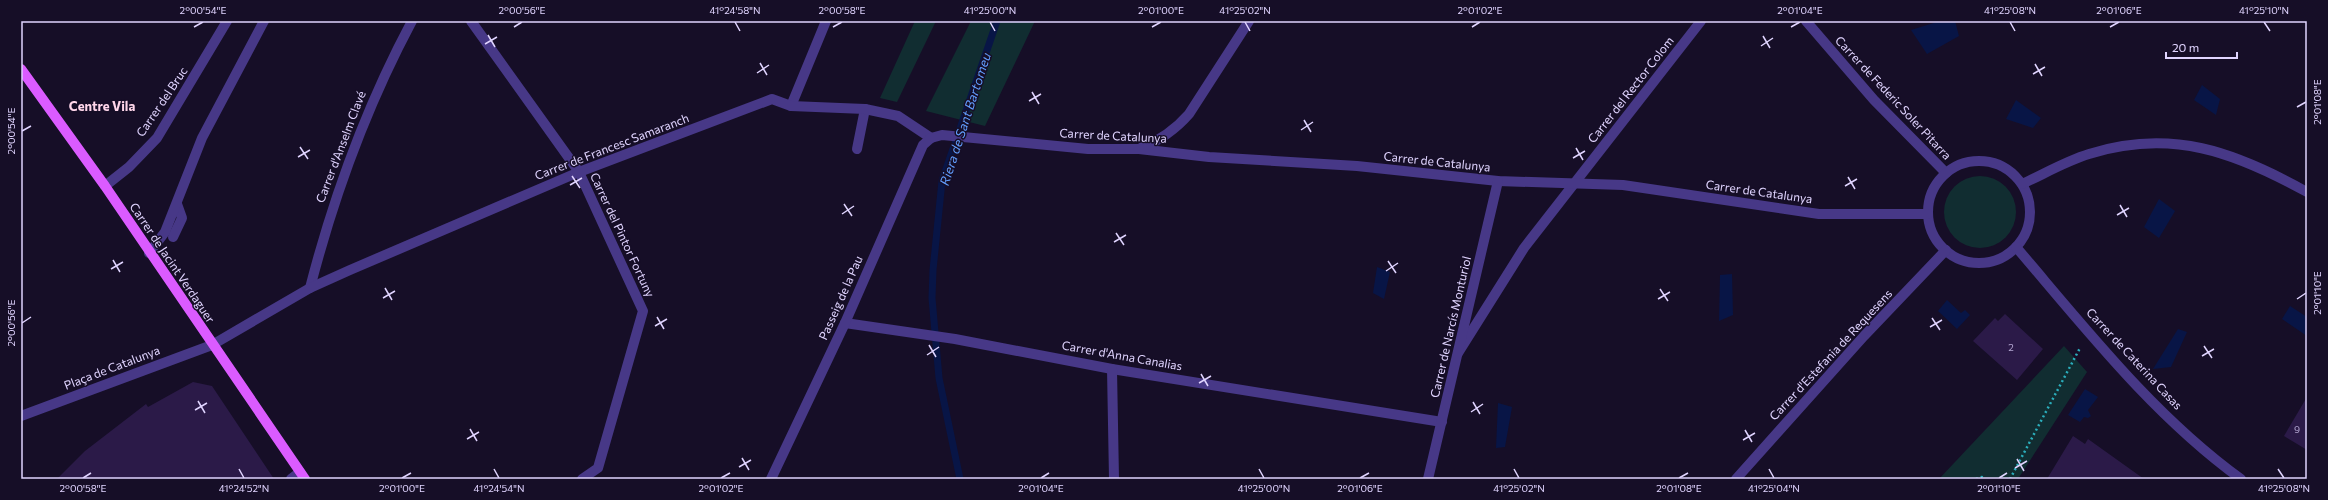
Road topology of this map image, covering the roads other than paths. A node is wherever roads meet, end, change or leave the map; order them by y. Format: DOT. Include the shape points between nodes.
graph roads {
  1 [pos="226,21"];
  2 [pos="264,21"];
  3 [pos="412,21"];
  4 [pos="471,21"];
  5 [pos="826,21"];
  6 [pos="1249,21"];
  7 [pos="1701,21"];
  8 [pos="1806,21"];
  9 [pos="21,69"];
  10 [pos="791,106"];
  11 [pos="865,109"];
  12 [pos="931,138"];
  13 [pos="857,149"];
  14 [pos="1139,149"];
  15 [pos="579,172"];
  16 [pos="1946,173"];
  17 [pos="1498,181"];
  18 [pos="1574,184"];
  19 [pos="2022,184"];
  20 [pos="105,186"];
  21 [pos="2307,192"];
  22 [pos="178,204"];
  23 [pos="1928,214"];
  24 [pos="172,237"];
  25 [pos="2016,247"];
  26 [pos="1946,250"];
  27 [pos="149,253"];
  28 [pos="310,288"];
  29 [pos="845,323"];
  30 [pos="212,345"];
  31 [pos="1458,353"];
  32 [pos="1112,369"];
  33 [pos="21,416"];
  34 [pos="1442,422"];
  35 [pos="302,476"];
  36 [pos="291,479"];
  37 [pos="582,479"];
  38 [pos="771,479"];
  39 [pos="1114,479"];
  40 [pos="1428,479"];
  41 [pos="1736,479"];
  42 [pos="2241,479"];
  1 -- 20 [label="street, Carrer del Bruc" via="157,138 130,167"];
  2 -- 22 [label="street" via="202,138"];
  3 -- 28 [label="street, Carrer d'Anselm Clavé" via="386,70 343,174"];
  4 -- 15 [label="street, Carrer del Pintor Fortuny"];
  5 -- 10 [label="street"];
  6 -- 14 [label="street" via="1178,127 1159,141"];
  7 -- 18 [label="street, Carrer del Rector Colom"];
  8 -- 16 [label="street, Carrer de Federic Soler Pitarra" via="1874,100"];
  9 -- 20 [label="main road, Carrer de Jacint Verdaguer"];
  10 -- 11 [label="street, Carrer de Francesc Samaranch"];
  10 -- 15 [label="street, Carrer de Francesc Samaranch" via="772,99"];
  11 -- 12 [label="street, Carrer de Francesc Samaranch" via="898,116"];
  11 -- 13 [label="street"];
  12 -- 14 [label="street, Carrer de Catalunya" via="942,135 1088,149"];
  12 -- 29 [label="street, Passeig de la Pau" via="923,146"];
  14 -- 17 [label="street, Carrer de Catalunya" via="1209,157 1357,166"];
  15 -- 28 [label="street, Carrer de Francesc Samaranch"];
  15 -- 37 [label="street, Carrer del Pintor Fortuny" via="643,311 598,468"];
  16 -- 19 [label="street" via="1958,165 1977,161 1989,162 2004,167"];
  16 -- 23 [label="street" via="1932,193"];
  17 -- 18 [label="street, Carrer de Catalunya"];
  17 -- 31 [label="street, Carrer de Narcís Monturiol"];
  18 -- 23 [label="street, Carrer de Catalunya" via="1623,185 1819,214"];
  18 -- 31 [label="street, Carrer del Rector Colom" via="1524,248"];
  19 -- 21 [label="street" via="2088,154 2129,144 2162,144 2190,145 2229,155 2264,168"];
  19 -- 25 [label="street" via="2029,200 2030,217 2026,234"];
  20 -- 27 [label="main road, Carrer de Jacint Verdaguer"];
  22 -- 24 [label="street" via="182,218"];
  22 -- 27 [label="street" via="165,232"];
  23 -- 26 [label="street" via="1937,240"];
  25 -- 26 [label="street" via="2004,256 1989,262 1960,259"];
  25 -- 42 [label="street, Carrer de Caterina Casas" via="2120,368 2209,456"];
  26 -- 41 [label="street, Carrer d'Estefania de Requesens" via="1858,342"];
  27 -- 30 [label="main road, Carrer de Jacint Verdaguer"];
  28 -- 30 [label="street, Carrer de Francesc Samaranch"];
  29 -- 32 [label="street, Carrer d'Anna Canalias" via="954,339"];
  29 -- 38 [label="street, Passeig de la Pau"];
  30 -- 33 [label="street, Plaça de Catalunya"];
  30 -- 35 [label="main road, Carrer de Jacint Verdaguer"];
  31 -- 34 [label="street, Carrer de Narcís Monturiol"];
  32 -- 34 [label="street, Carrer d'Anna Canalias"];
  32 -- 39 [label="street"];
  34 -- 40 [label="street, Carrer de Narcís Monturiol"];
  35 -- 36 [label="street, Carrer de Jacint Verdaguer"];
}
